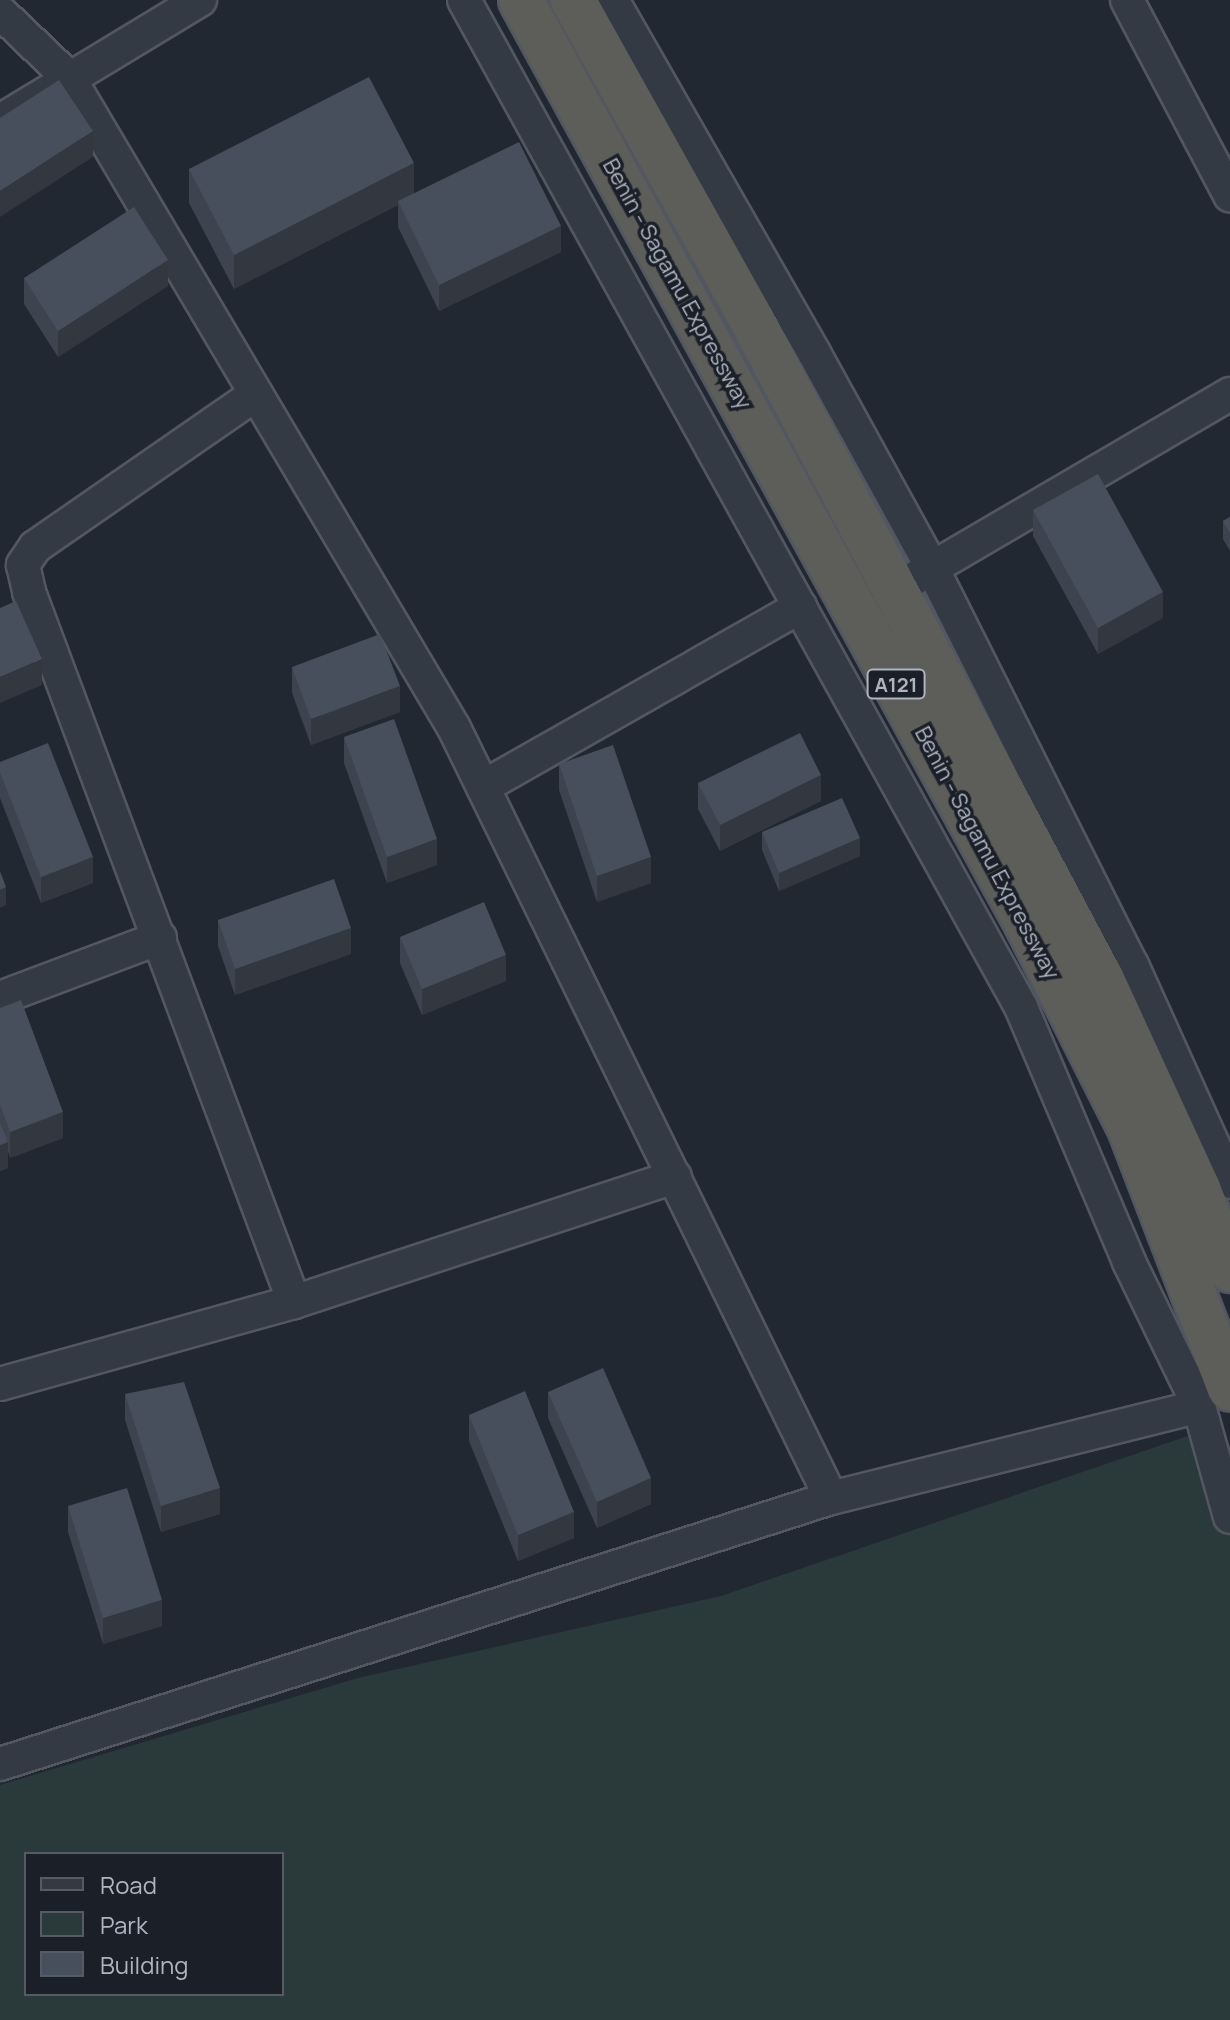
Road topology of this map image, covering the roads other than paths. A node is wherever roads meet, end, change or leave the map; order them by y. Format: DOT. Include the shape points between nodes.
graph roads {
  1 [pos="200,0"];
  2 [pos="464,0"];
  3 [pos="521,0"];
  4 [pos="573,0"];
  5 [pos="612,0"];
  6 [pos="1127,0"];
  7 [pos="0,12"];
  8 [pos="69,78"];
  9 [pos="0,121"];
  10 [pos="1230,195"];
  11 [pos="256,394"];
  12 [pos="1230,394"];
  13 [pos="914,578"];
  14 [pos="800,607"];
  15 [pos="483,787"];
  16 [pos="1046,916"];
  17 [pos="160,938"];
  18 [pos="0,998"];
  19 [pos="675,1177"];
  20 [pos="1230,1182"];
  21 [pos="1230,1270"];
  22 [pos="294,1302"];
  23 [pos="0,1384"];
  24 [pos="1215,1397"];
  25 [pos="831,1498"];
  26 [pos="1230,1517"];
  27 [pos="0,1764"];
  1 -- 8 [label="street"];
  2 -- 14 [label="street"];
  3 -- 16 [label="highway, Benin - Sagamu Expressway / A121"];
  4 -- 13 [label="highway, A121" via="753,322"];
  5 -- 13 [label="street"];
  6 -- 10 [label="street"];
  7 -- 8 [label="street"];
  8 -- 9 [label="street"];
  8 -- 11 [label="street"];
  11 -- 15 [label="street" via="454,728"];
  11 -- 17 [label="street" via="35,547 23,565"];
  12 -- 13 [label="street"];
  13 -- 16 [label="highway, A121"];
  13 -- 20 [label="street" via="1132,965"];
  14 -- 15 [label="street"];
  14 -- 24 [label="street" via="1021,1007 1129,1262"];
  15 -- 19 [label="street"];
  16 -- 21 [label="highway, A121" via="1102,980"];
  16 -- 24 [label="highway, Benin - Sagamu Expressway / A121" via="1130,1128"];
  17 -- 18 [label="street"];
  17 -- 22 [label="street"];
  19 -- 22 [label="street"];
  19 -- 25 [label="street"];
  22 -- 23 [label="street"];
  24 -- 25 [label="street"];
  24 -- 26 [label="street"];
  25 -- 27 [label="street"];
}
